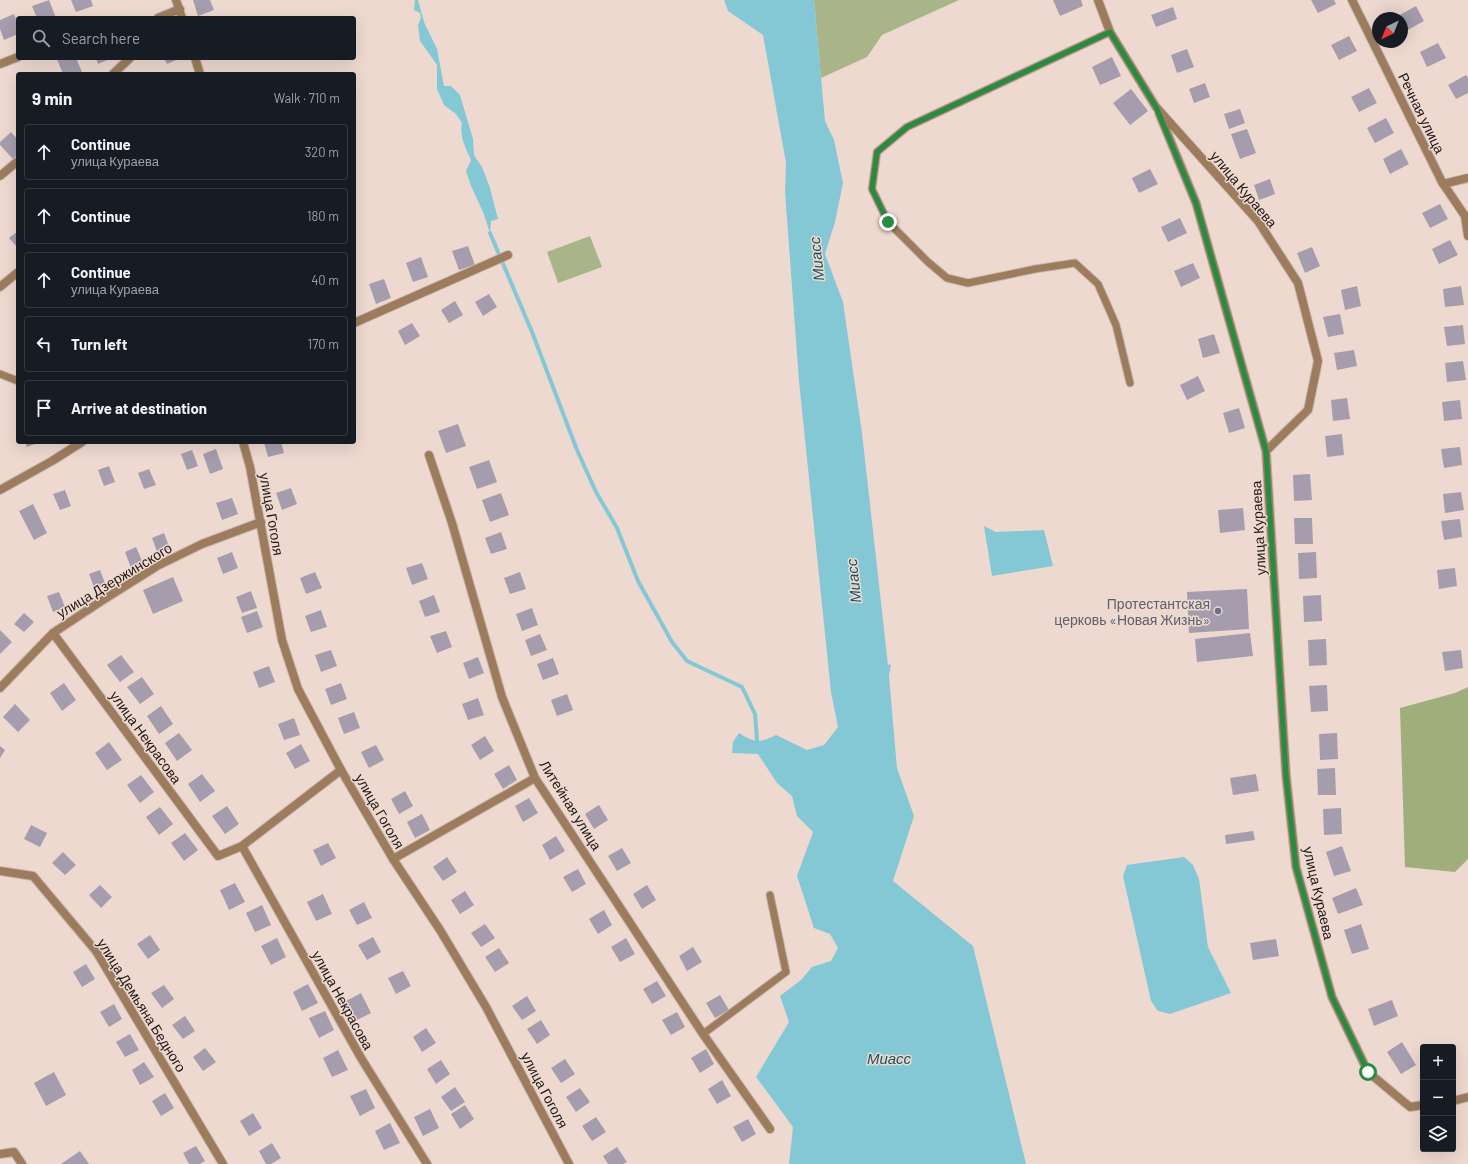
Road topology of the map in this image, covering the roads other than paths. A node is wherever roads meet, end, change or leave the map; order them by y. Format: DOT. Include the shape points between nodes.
graph roads {
  1 [pos="176,0"];
  2 [pos="1098,0"];
  3 [pos="1352,0"];
  4 [pos="180,9"];
  5 [pos="163,16"];
  6 [pos="182,16"];
  7 [pos="1110,32"];
  8 [pos="16,59"];
  9 [pos="128,60"];
  10 [pos="196,60"];
  11 [pos="0,64"];
  12 [pos="115,72"];
  13 [pos="199,72"];
  14 [pos="1156,107"];
  15 [pos="16,164"];
  16 [pos="0,176"];
  17 [pos="1468,178"];
  18 [pos="1443,184"];
  19 [pos="1468,236"];
  20 [pos="508,255"];
  21 [pos="16,274"];
  22 [pos="0,287"];
  23 [pos="356,322"];
  24 [pos="0,374"];
  25 [pos="16,380"];
  26 [pos="1130,383"];
  27 [pos="79,444"];
  28 [pos="244,444"];
  29 [pos="1266,451"];
  30 [pos="429,455"];
  31 [pos="0,490"];
  32 [pos="261,522"];
  33 [pos="54,633"];
  34 [pos="0,688"];
  35 [pos="341,770"];
  36 [pos="535,778"];
  37 [pos="242,846"];
  38 [pos="393,859"];
  39 [pos="0,871"];
  40 [pos="770,895"];
  41 [pos="704,1034"];
  42 [pos="1468,1097"];
  43 [pos="1456,1100"];
  44 [pos="1420,1105"];
  45 [pos="770,1129"];
  46 [pos="0,1154"];
  47 [pos="22,1164"];
  48 [pos="223,1164"];
  49 [pos="427,1164"];
  50 [pos="569,1164"];
  1 -- 4 [label="street"];
  2 -- 7 [label="street, улица Кураева"];
  3 -- 18 [label="street, Речная улица"];
  4 -- 5 [label="street"];
  4 -- 6 [label="street"];
  7 -- 14 [label="street, улица Кураева"];
  7 -- 26 [label="lane" via="907,127 877,152 872,189 888,222 948,278 968,283 1075,263 1098,284 1116,325"];
  8 -- 11 [label="street"];
  9 -- 12 [label="street"];
  10 -- 13 [label="street"];
  14 -- 29 [label="street" via="1196,203"];
  14 -- 29 [label="street, улица Кураева" via="1258,221 1298,283 1318,361 1308,410"];
  15 -- 16 [label="street"];
  17 -- 18 [label="street"];
  18 -- 19 [label="street, Речная улица" via="1465,216"];
  20 -- 23 [label="street"];
  21 -- 22 [label="street"];
  24 -- 25 [label="lane"];
  27 -- 31 [label="street"];
  28 -- 32 [label="street, улица Гоголя"];
  29 -- 44 [label="street, улица Кураева" via="1286,776 1296,867 1332,997 1368,1072 1410,1107"];
  30 -- 36 [label="street, Литейная улица" via="452,523 502,697"];
  32 -- 33 [label="street, улица Дзержинского" via="202,544 157,566"];
  32 -- 35 [label="street, улица Гоголя" via="282,640 298,689"];
  33 -- 34 [label="street, улица Дзержинского"];
  33 -- 37 [label="street, улица Некрасова" via="218,856"];
  35 -- 37 [label="street"];
  35 -- 38 [label="street, улица Гоголя"];
  36 -- 38 [label="street"];
  36 -- 41 [label="street, Литейная улица"];
  37 -- 49 [label="street, улица Некрасова" via="361,1058"];
  38 -- 50 [label="street, улица Гоголя" via="440,930 486,1007"];
  39 -- 48 [label="street, улица Демьяна Бедного" via="33,876 96,951"];
  40 -- 41 [label="lane" via="786,972"];
  41 -- 45 [label="street, Литейная улица"];
  42 -- 43 [label="street"];
  46 -- 47 [label="street" via="14,1152"];
}
